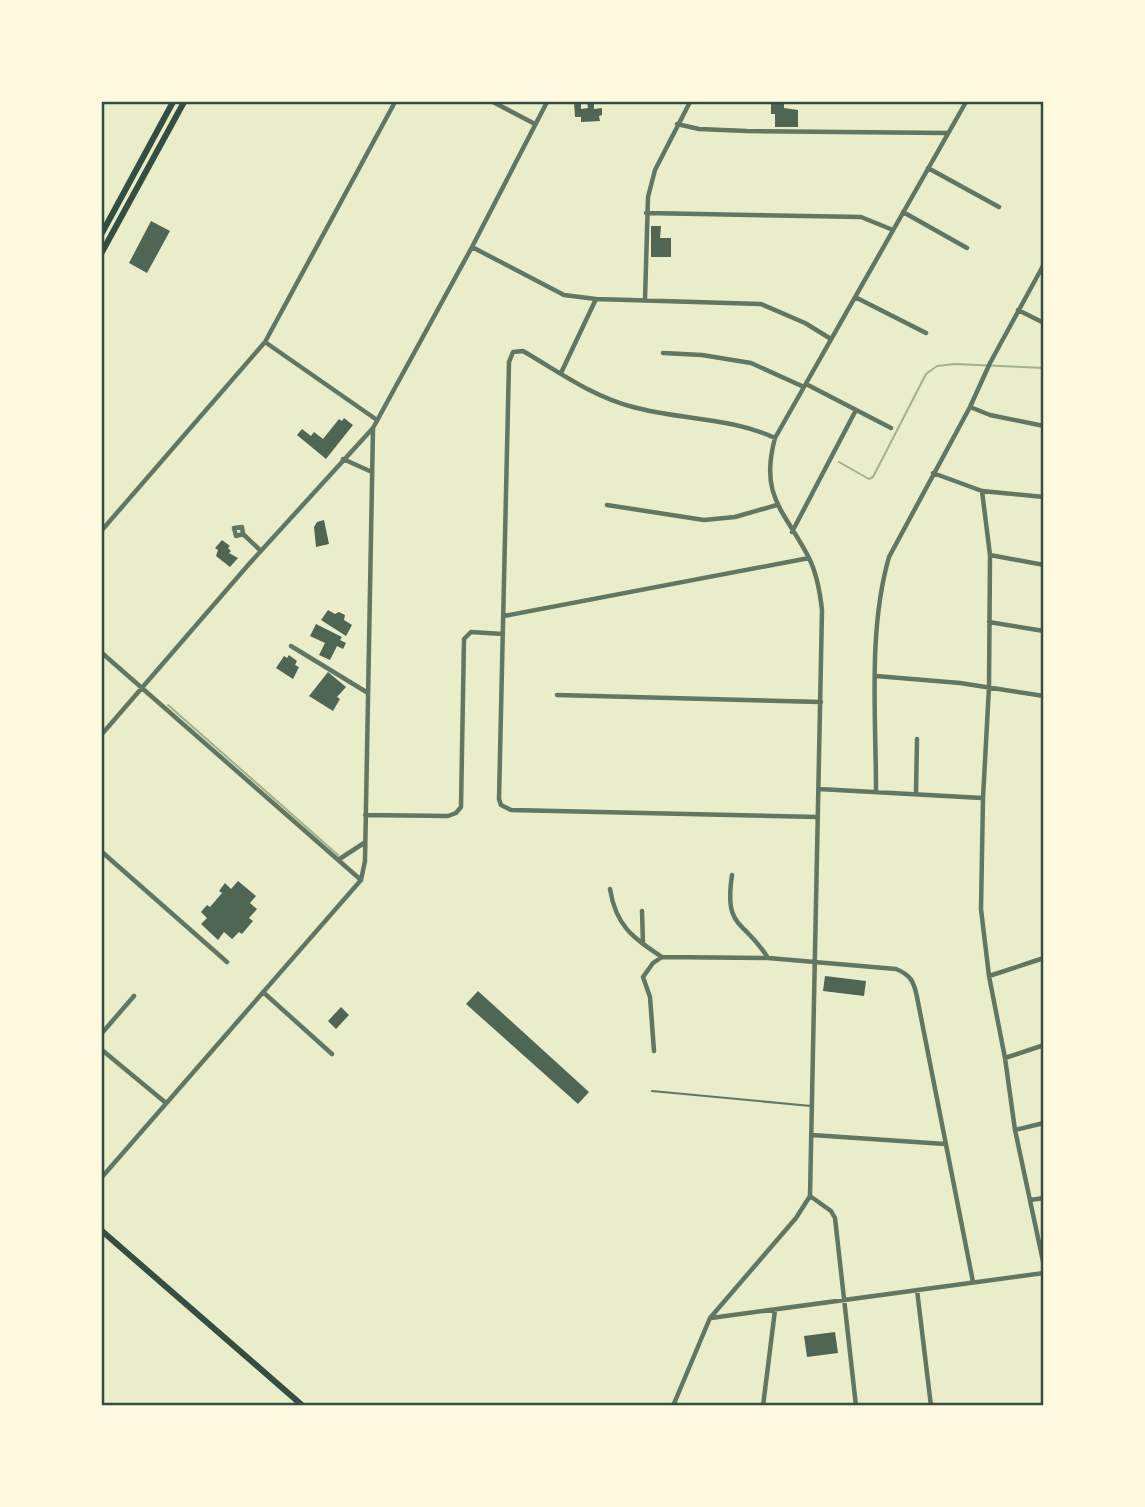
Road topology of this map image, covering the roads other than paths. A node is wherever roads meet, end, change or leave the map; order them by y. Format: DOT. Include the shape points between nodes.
graph roads {
  1 [pos="173,102"];
  2 [pos="184,102"];
  3 [pos="395,102"];
  4 [pos="493,102"];
  5 [pos="547,102"];
  6 [pos="690,102"];
  7 [pos="966,102"];
  8 [pos="535,124"];
  9 [pos="677,124"];
  10 [pos="947,133"];
  11 [pos="928,168"];
  12 [pos="999,207"];
  13 [pos="903,212"];
  14 [pos="646,213"];
  15 [pos="893,230"];
  16 [pos="102,233"];
  17 [pos="472,247"];
  18 [pos="967,248"];
  19 [pos="102,252"];
  20 [pos="1044,264"];
  21 [pos="855,297"];
  22 [pos="596,299"];
  23 [pos="645,300"];
  24 [pos="1018,310"];
  25 [pos="1044,323"];
  26 [pos="926,333"];
  27 [pos="831,339"];
  28 [pos="265,342"];
  29 [pos="663,353"];
  30 [pos="561,373"];
  31 [pos="805,386"];
  32 [pos="970,407"];
  33 [pos="856,410"];
  34 [pos="377,420"];
  35 [pos="1044,426"];
  36 [pos="373,428"];
  37 [pos="891,428"];
  38 [pos="775,438"];
  39 [pos="343,459"];
  40 [pos="372,472"];
  41 [pos="933,473"];
  42 [pos="982,491"];
  43 [pos="1044,497"];
  44 [pos="607,505"];
  45 [pos="777,505"];
  46 [pos="102,530"];
  47 [pos="792,532"];
  48 [pos="243,534"];
  49 [pos="261,551"];
  50 [pos="990,555"];
  51 [pos="809,558"];
  52 [pos="1044,565"];
  53 [pos="504,616"];
  54 [pos="989,622"];
  55 [pos="1044,631"];
  56 [pos="503,634"];
  57 [pos="291,646"];
  58 [pos="102,653"];
  59 [pos="876,676"];
  60 [pos="989,687"];
  61 [pos="143,688"];
  62 [pos="369,693"];
  63 [pos="557,695"];
  64 [pos="1044,696"];
  65 [pos="821,702"];
  66 [pos="102,734"];
  67 [pos="917,739"];
  68 [pos="819,789"];
  69 [pos="876,791"];
  70 [pos="916,793"];
  71 [pos="983,798"];
  72 [pos="365,815"];
  73 [pos="818,817"];
  74 [pos="365,842"];
  75 [pos="102,852"];
  76 [pos="338,860"];
  77 [pos="732,875"];
  78 [pos="361,880"];
  79 [pos="610,889"];
  80 [pos="642,911"];
  81 [pos="643,944"];
  82 [pos="662,957"];
  83 [pos="768,958"];
  84 [pos="1044,958"];
  85 [pos="815,961"];
  86 [pos="227,962"];
  87 [pos="989,976"];
  88 [pos="263,992"];
  89 [pos="134,996"];
  90 [pos="102,1033"];
  91 [pos="1044,1045"];
  92 [pos="102,1050"];
  93 [pos="654,1051"];
  94 [pos="332,1054"];
  95 [pos="1005,1058"];
  96 [pos="652,1091"];
  97 [pos="166,1103"];
  98 [pos="812,1106"];
  99 [pos="1044,1123"];
  100 [pos="1015,1130"];
  101 [pos="812,1135"];
  102 [pos="945,1144"];
  103 [pos="102,1177"];
  104 [pos="810,1196"];
  105 [pos="1044,1198"];
  106 [pos="1030,1200"];
  107 [pos="102,1231"];
  108 [pos="1044,1266"];
  109 [pos="1044,1273"];
  110 [pos="973,1282"];
  111 [pos="917,1290"];
  112 [pos="844,1300"];
  113 [pos="775,1310"];
  114 [pos="710,1318"];
  115 [pos="303,1405"];
  116 [pos="673,1405"];
  117 [pos="763,1405"];
  118 [pos="856,1405"];
  119 [pos="931,1405"];
  1 -- 16 [label="main road"];
  2 -- 19 [label="main road"];
  3 -- 28 [label="street"];
  4 -- 8 [label="street"];
  5 -- 8 [label="street"];
  6 -- 9 [label="street"];
  7 -- 10 [label="street"];
  8 -- 17 [label="street"];
  9 -- 10 [label="street" via="699,129"];
  9 -- 14 [label="street" via="655,170"];
  10 -- 11 [label="street"];
  11 -- 12 [label="street"];
  11 -- 13 [label="street"];
  13 -- 15 [label="street"];
  13 -- 18 [label="street"];
  14 -- 15 [label="street" via="861,217"];
  14 -- 23 [label="street"];
  15 -- 21 [label="street"];
  17 -- 22 [label="street" via="557,293"];
  17 -- 34 [label="street"];
  20 -- 24 [label="street"];
  21 -- 26 [label="street"];
  21 -- 27 [label="street"];
  22 -- 23 [label="street"];
  22 -- 30 [label="street"];
  23 -- 27 [label="street" via="761,304"];
  24 -- 25 [label="street"];
  24 -- 32 [label="street"];
  27 -- 31 [label="street"];
  28 -- 34 [label="street"];
  28 -- 46 [label="street"];
  29 -- 31 [label="street" via="751,363"];
  30 -- 38 [label="street" via="627,406 752,428"];
  30 -- 53 [label="street" via="523,351 513,352 509,362"];
  31 -- 33 [label="street"];
  31 -- 38 [label="street"];
  32 -- 35 [label="street"];
  32 -- 41 [label="street"];
  33 -- 37 [label="street"];
  33 -- 47 [label="street"];
  34 -- 36 [label="street"];
  36 -- 39 [label="street"];
  36 -- 40 [label="street"];
  38 -- 45 [label="street" via="770,476"];
  39 -- 40 [label="street"];
  39 -- 49 [label="street"];
  40 -- 62 [label="street"];
  41 -- 42 [label="street"];
  41 -- 59 [label="street" via="888,557 877,631"];
  42 -- 43 [label="street"];
  42 -- 50 [label="street"];
  44 -- 45 [label="street" via="704,520 736,517"];
  45 -- 47 [label="street"];
  47 -- 51 [label="street"];
  48 -- 49 [label="street"];
  49 -- 61 [label="street"];
  50 -- 52 [label="street"];
  50 -- 54 [label="street"];
  51 -- 53 [label="street"];
  51 -- 65 [label="street" via="822,610"];
  53 -- 56 [label="street"];
  54 -- 55 [label="street"];
  54 -- 60 [label="street"];
  56 -- 72 [label="street" via="471,632 464,639 461,807 448,816"];
  56 -- 73 [label="street" via="499,799 505,808"];
  57 -- 62 [label="street"];
  58 -- 61 [label="street"];
  59 -- 60 [label="street"];
  59 -- 69 [label="street"];
  60 -- 64 [label="street"];
  60 -- 71 [label="street"];
  61 -- 66 [label="street"];
  61 -- 76 [label="street"];
  62 -- 72 [label="street"];
  63 -- 65 [label="street"];
  65 -- 68 [label="street"];
  67 -- 70 [label="street"];
  68 -- 69 [label="street"];
  68 -- 73 [label="street"];
  69 -- 70 [label="street"];
  70 -- 71 [label="street"];
  71 -- 87 [label="street" via="981,909"];
  72 -- 74 [label="street"];
  73 -- 85 [label="street"];
  74 -- 76 [label="street"];
  74 -- 78 [label="street"];
  75 -- 86 [label="street"];
  76 -- 78 [label="street"];
  77 -- 83 [label="street" via="732,917"];
  78 -- 88 [label="street"];
  79 -- 81 [label="street" via="619,919"];
  80 -- 81 [label="street"];
  81 -- 82 [label="street"];
  82 -- 83 [label="street"];
  82 -- 93 [label="street" via="643,977 650,997"];
  83 -- 85 [label="street"];
  84 -- 87 [label="street"];
  85 -- 98 [label="street"];
  85 -- 102 [label="street" via="896,969 914,982"];
  87 -- 95 [label="street"];
  88 -- 94 [label="street"];
  88 -- 97 [label="street"];
  89 -- 90 [label="street"];
  91 -- 95 [label="street"];
  92 -- 97 [label="street"];
  95 -- 100 [label="street"];
  96 -- 98 [label="lane"];
  97 -- 103 [label="street"];
  98 -- 101 [label="street"];
  99 -- 100 [label="street"];
  100 -- 106 [label="street"];
  101 -- 102 [label="street"];
  101 -- 104 [label="street"];
  102 -- 110 [label="street"];
  104 -- 112 [label="street" via="835,1218"];
  104 -- 114 [label="street"];
  105 -- 106 [label="street"];
  106 -- 108 [label="street"];
  107 -- 115 [label="main road"];
  109 -- 110 [label="street"];
  110 -- 111 [label="street"];
  111 -- 112 [label="street"];
  111 -- 119 [label="street"];
  112 -- 113 [label="street"];
  112 -- 118 [label="street"];
  113 -- 114 [label="street"];
  113 -- 117 [label="street"];
  114 -- 116 [label="street"];
}
